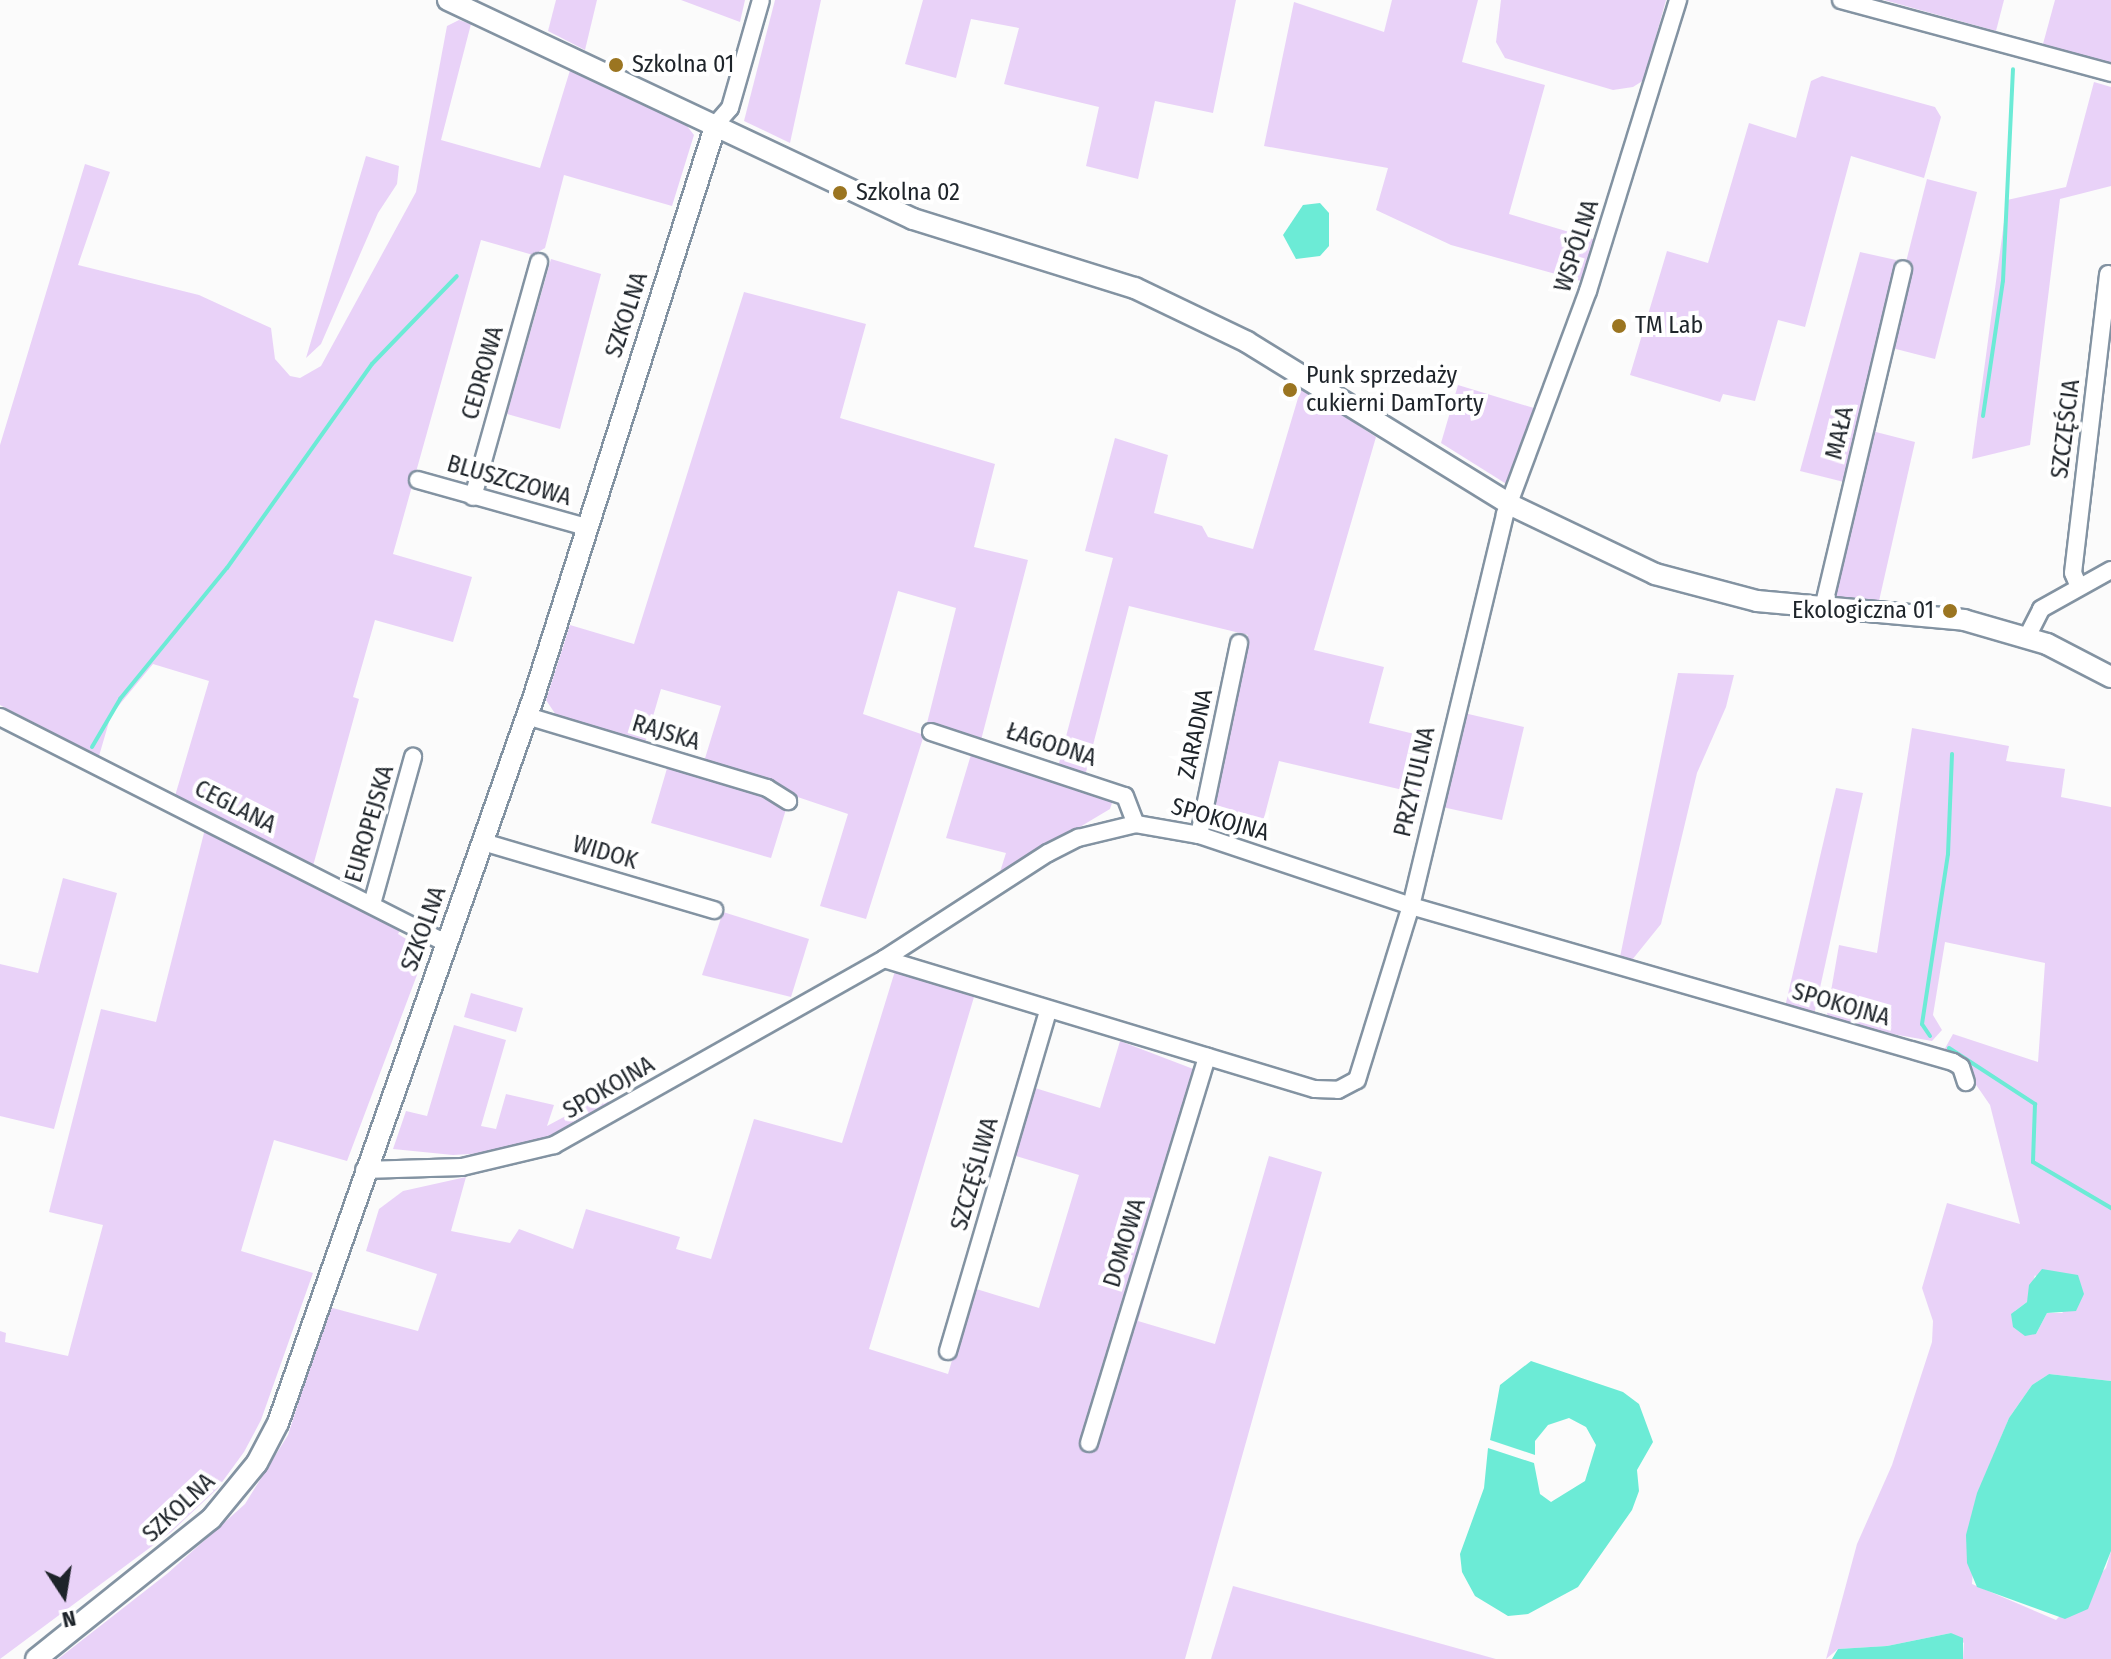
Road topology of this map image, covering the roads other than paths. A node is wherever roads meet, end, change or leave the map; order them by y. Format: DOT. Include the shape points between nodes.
graph roads {
  1 [pos="448,0"];
  2 [pos="761,0"];
  3 [pos="1678,0"];
  4 [pos="1841,0"];
  5 [pos="2111,73"];
  6 [pos="716,124"];
  7 [pos="539,262"];
  8 [pos="1903,269"];
  9 [pos="2108,274"];
  10 [pos="418,480"];
  11 [pos="473,497"];
  12 [pos="1509,504"];
  13 [pos="586,527"];
  14 [pos="2111,570"];
  15 [pos="2079,587"];
  16 [pos="1823,608"];
  17 [pos="2027,637"];
  18 [pos="1239,643"];
  19 [pos="2111,677"];
  20 [pos="527,716"];
  21 [pos="0,717"];
  22 [pos="931,732"];
  23 [pos="413,757"];
  24 [pos="788,801"];
  25 [pos="1136,824"];
  26 [pos="1199,835"];
  27 [pos="483,842"];
  28 [pos="372,904"];
  29 [pos="1411,906"];
  30 [pos="714,910"];
  31 [pos="446,943"];
  32 [pos="884,959"];
  33 [pos="1048,1011"];
  34 [pos="1207,1057"];
  35 [pos="1966,1082"];
  36 [pos="364,1170"];
  37 [pos="948,1351"];
  38 [pos="1089,1443"];
  39 [pos="36,1659"];
  1 -- 6 [label="street"];
  2 -- 6 [label="street" via="730,108"];
  3 -- 12 [label="street, WSPÓLNA" via="1588,291"];
  4 -- 5 [label="street"];
  6 -- 12 [label="street" via="913,219 1135,288 1247,342"];
  6 -- 13 [label="street, SZKOLNA"];
  7 -- 11 [label="street, CEDROWA"];
  8 -- 16 [label="street, MAŁA"];
  9 -- 15 [label="street, SZCZĘŚCIA" via="2073,573"];
  10 -- 11 [label="street, BLUSZCZOWA"];
  11 -- 13 [label="street, BLUSZCZOWA"];
  12 -- 16 [label="street" via="1676,582 1727,596"];
  12 -- 29 [label="street, PRZYTULNA"];
  13 -- 20 [label="street, SZKOLNA"];
  14 -- 15 [label="street"];
  15 -- 17 [label="street" via="2041,609"];
  16 -- 17 [label="street" via="1964,620"];
  17 -- 19 [label="street"];
  18 -- 26 [label="street, ZARADNA"];
  20 -- 24 [label="street, RAJSKA" via="767,788"];
  20 -- 27 [label="street, SZKOLNA"];
  21 -- 28 [label="street, CEGLANA"];
  22 -- 25 [label="street, ŁAGODNA" via="1125,796"];
  23 -- 28 [label="street, EUROPEJSKA"];
  25 -- 26 [label="street, SPOKOJNA"];
  25 -- 32 [label="street, SPOKOJNA" via="1078,838 1048,853"];
  26 -- 29 [label="street, SPOKOJNA"];
  27 -- 30 [label="street, WIDOK"];
  27 -- 31 [label="street, SZKOLNA"];
  28 -- 31 [label="street, CEGLANA"];
  29 -- 34 [label="street, PRZYTULNA" via="1363,1071 1349,1085 1327,1091"];
  29 -- 35 [label="street, SPOKOJNA" via="1953,1062"];
  31 -- 36 [label="street, SZKOLNA"];
  32 -- 33 [label="street"];
  32 -- 36 [label="street, SPOKOJNA" via="554,1145 447,1169"];
  33 -- 34 [label="street"];
  33 -- 37 [label="street, SZCZĘŚLIWA"];
  34 -- 38 [label="street, DOMOWA"];
  36 -- 39 [label="street, SZKOLNA" via="278,1423 257,1463 199,1530"];
}
